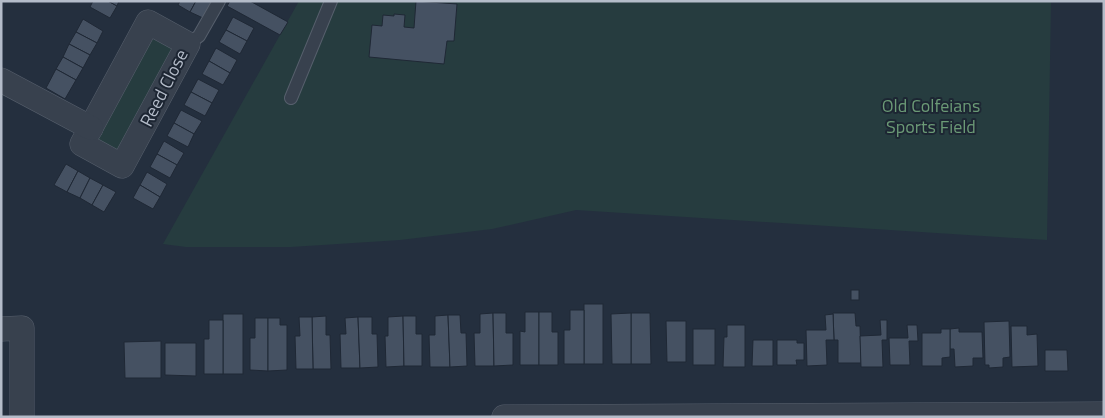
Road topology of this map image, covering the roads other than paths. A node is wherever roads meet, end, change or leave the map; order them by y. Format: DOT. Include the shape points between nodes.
graph roads {
  1 [pos="219,1"];
  2 [pos="331,1"];
  3 [pos="188,44"];
  4 [pos="1,80"];
  5 [pos="290,98"];
  6 [pos="91,128"];
  7 [pos="1,329"];
  8 [pos="1104,414"];
  9 [pos="22,417"];
  10 [pos="504,417"];
  1 -- 3 [label="lane" via="199,36"];
  2 -- 5 [label="lane"];
  3 -- 6 [label="street, Reed Close" via="148,22"];
  3 -- 6 [label="street, Reed Close" via="122,166 82,144"];
  4 -- 6 [label="street"];
  7 -- 9 [label="street" via="22,328"];
  8 -- 10 [label="street"];
}
